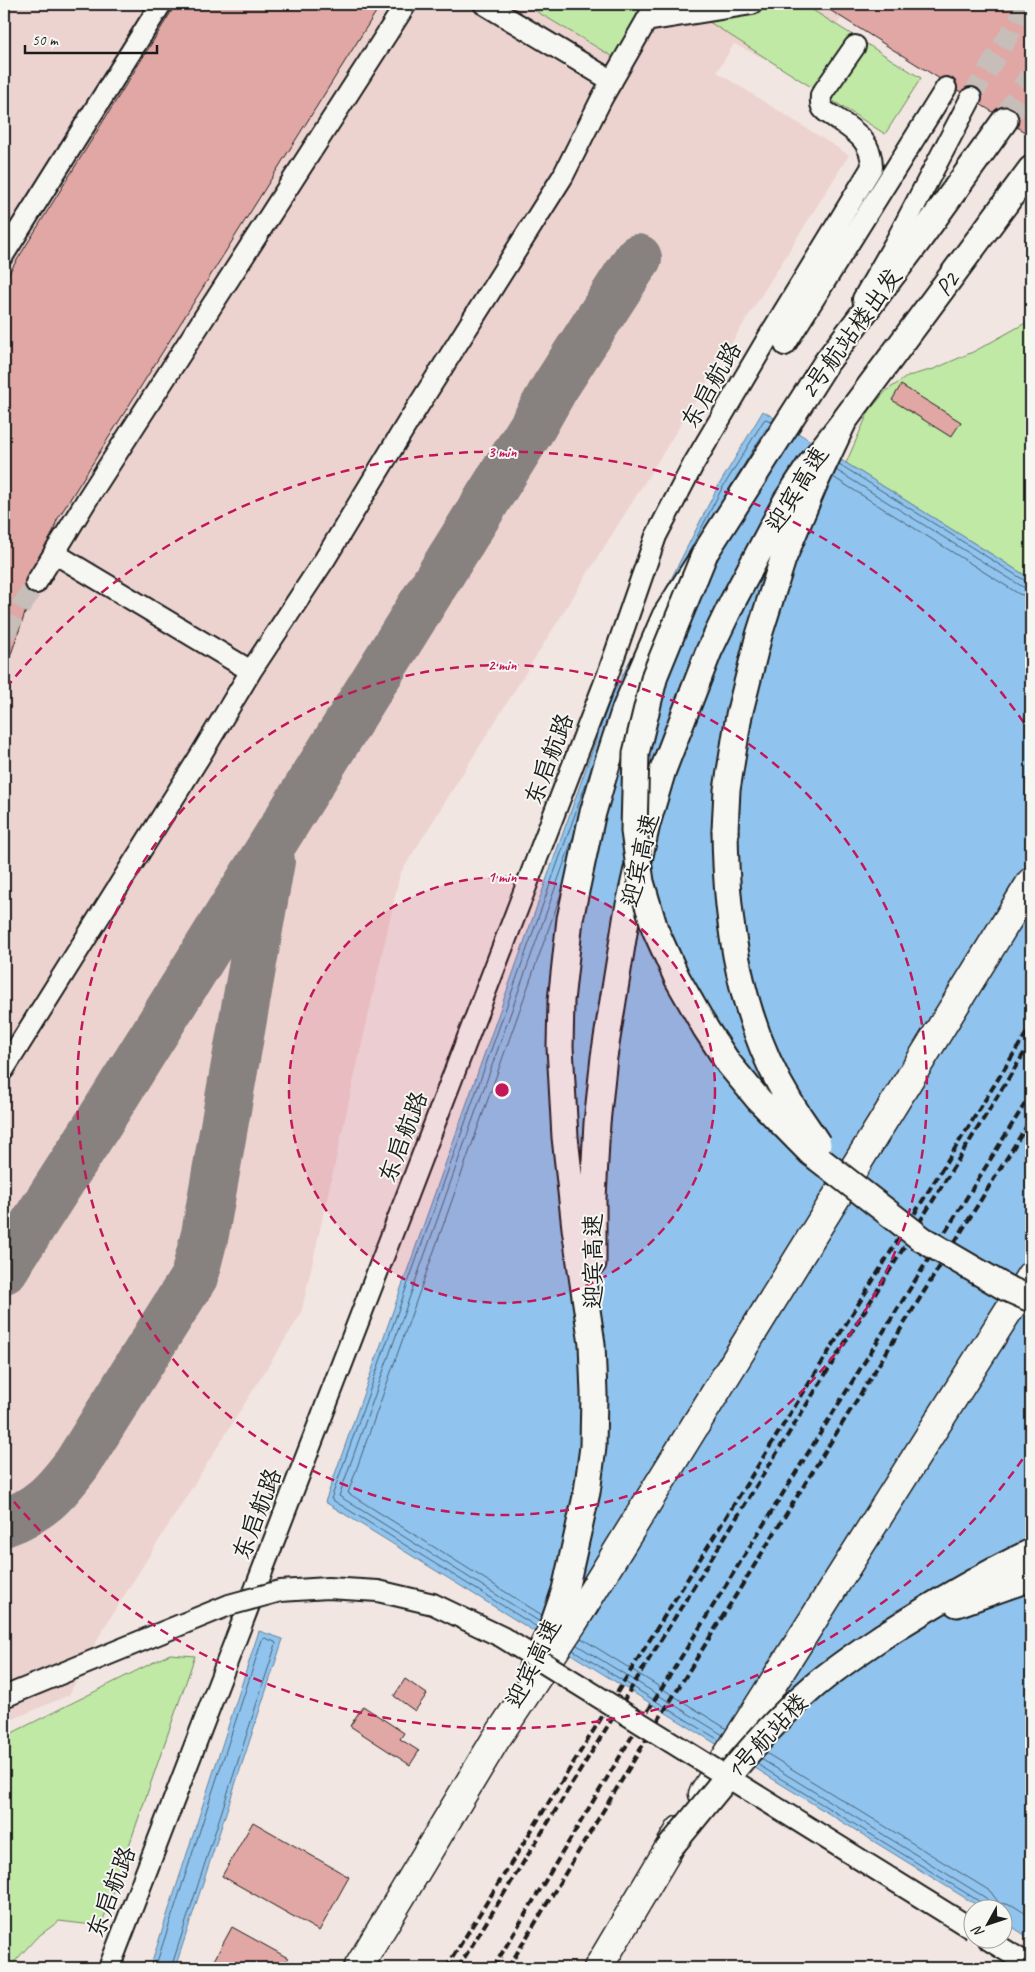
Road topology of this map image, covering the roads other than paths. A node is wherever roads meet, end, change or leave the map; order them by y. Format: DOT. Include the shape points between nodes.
graph roads {
  1 [pos="161,4"];
  2 [pos="406,4"];
  3 [pos="484,4"];
  4 [pos="752,4"];
  5 [pos="651,12"];
  6 [pos="855,46"];
  7 [pos="612,81"];
  8 [pos="946,88"];
  9 [pos="971,98"];
  10 [pos="1005,120"];
  11 [pos="1031,170"];
  12 [pos="4,254"];
  13 [pos="777,341"];
  14 [pos="826,363"];
  15 [pos="844,421"];
  16 [pos="54,552"];
  17 [pos="705,553"];
  18 [pos="36,583"];
  19 [pos="251,671"];
  20 [pos="1031,882"];
  21 [pos="4,1069"];
  22 [pos="878,1207"];
  23 [pos="967,1264"];
  24 [pos="1031,1275"];
  25 [pos="1031,1282"];
  26 [pos="1031,1299"];
  27 [pos="592,1344"];
  28 [pos="1031,1552"];
  29 [pos="1031,1578"];
  30 [pos="883,1636"];
  31 [pos="4,1697"];
  32 [pos="494,1742"];
  33 [pos="666,1852"];
  34 [pos="962,1923"];
  35 [pos="1005,1950"];
  36 [pos="1031,1966"];
  37 [pos="108,1968"];
  38 [pos="358,1968"];
  39 [pos="598,1968"];
  1 -- 12 [label="lane"];
  2 -- 16 [label="lane"];
  3 -- 7 [label="lane"];
  4 -- 5 [label="lane"];
  5 -- 7 [label="lane"];
  6 -- 13 [label="lane" via="821,96 821,105 864,140 869,148 872,167"];
  7 -- 19 [label="lane" via="563,176 325,559"];
  8 -- 13 [label="lane"];
  9 -- 14 [label="lane" via="895,243"];
  10 -- 14 [label="main road, 2号航站楼出发"];
  11 -- 15 [label="main road, P2"];
  13 -- 37 [label="lane, 东启航路" via="693,465 656,536 605,683"];
  14 -- 17 [label="main road, 2号航站楼出发"];
  15 -- 22 [label="main road, bridge" via="783,559 759,635 739,715 727,790 726,873 736,957 754,1023 770,1063 789,1101 819,1145 843,1174"];
  15 -- 27 [label="main road, 迎宾高速, bridge" via="786,501 729,610 709,651 663,770 647,824 617,973 597,1123"];
  16 -- 18 [label="lane"];
  16 -- 19 [label="lane"];
  17 -- 22 [label="main road, bridge" via="655,675 636,754 634,831 641,882 655,929 677,978 729,1064 811,1153"];
  17 -- 27 [label="main road, 迎宾高速, bridge" via="665,616 625,708 592,816 570,920 561,1001 560,1047 565,1136"];
  19 -- 21 [label="lane"];
  20 -- 32 [label="highway, bridge" via="573,1623"];
  22 -- 23 [label="main road, bridge" via="922,1239"];
  23 -- 25 [label="main road"];
  23 -- 26 [label="main road, bridge"];
  24 -- 33 [label="highway, bridge"];
  27 -- 32 [label="main road, 迎宾高速" via="594,1447 577,1544 552,1628"];
  28 -- 30 [label="main road" via="943,1597"];
  29 -- 30 [label="main road" via="940,1610"];
  30 -- 33 [label="main road, 1号航站楼, bridge" via="846,1660 781,1717"];
  31 -- 34 [label="lane, bridge" via="229,1605 280,1591 328,1588 378,1591 432,1604 502,1637"];
  32 -- 38 [label="highway"];
  33 -- 39 [label="highway"];
  35 -- 36 [label="lane"];
}
